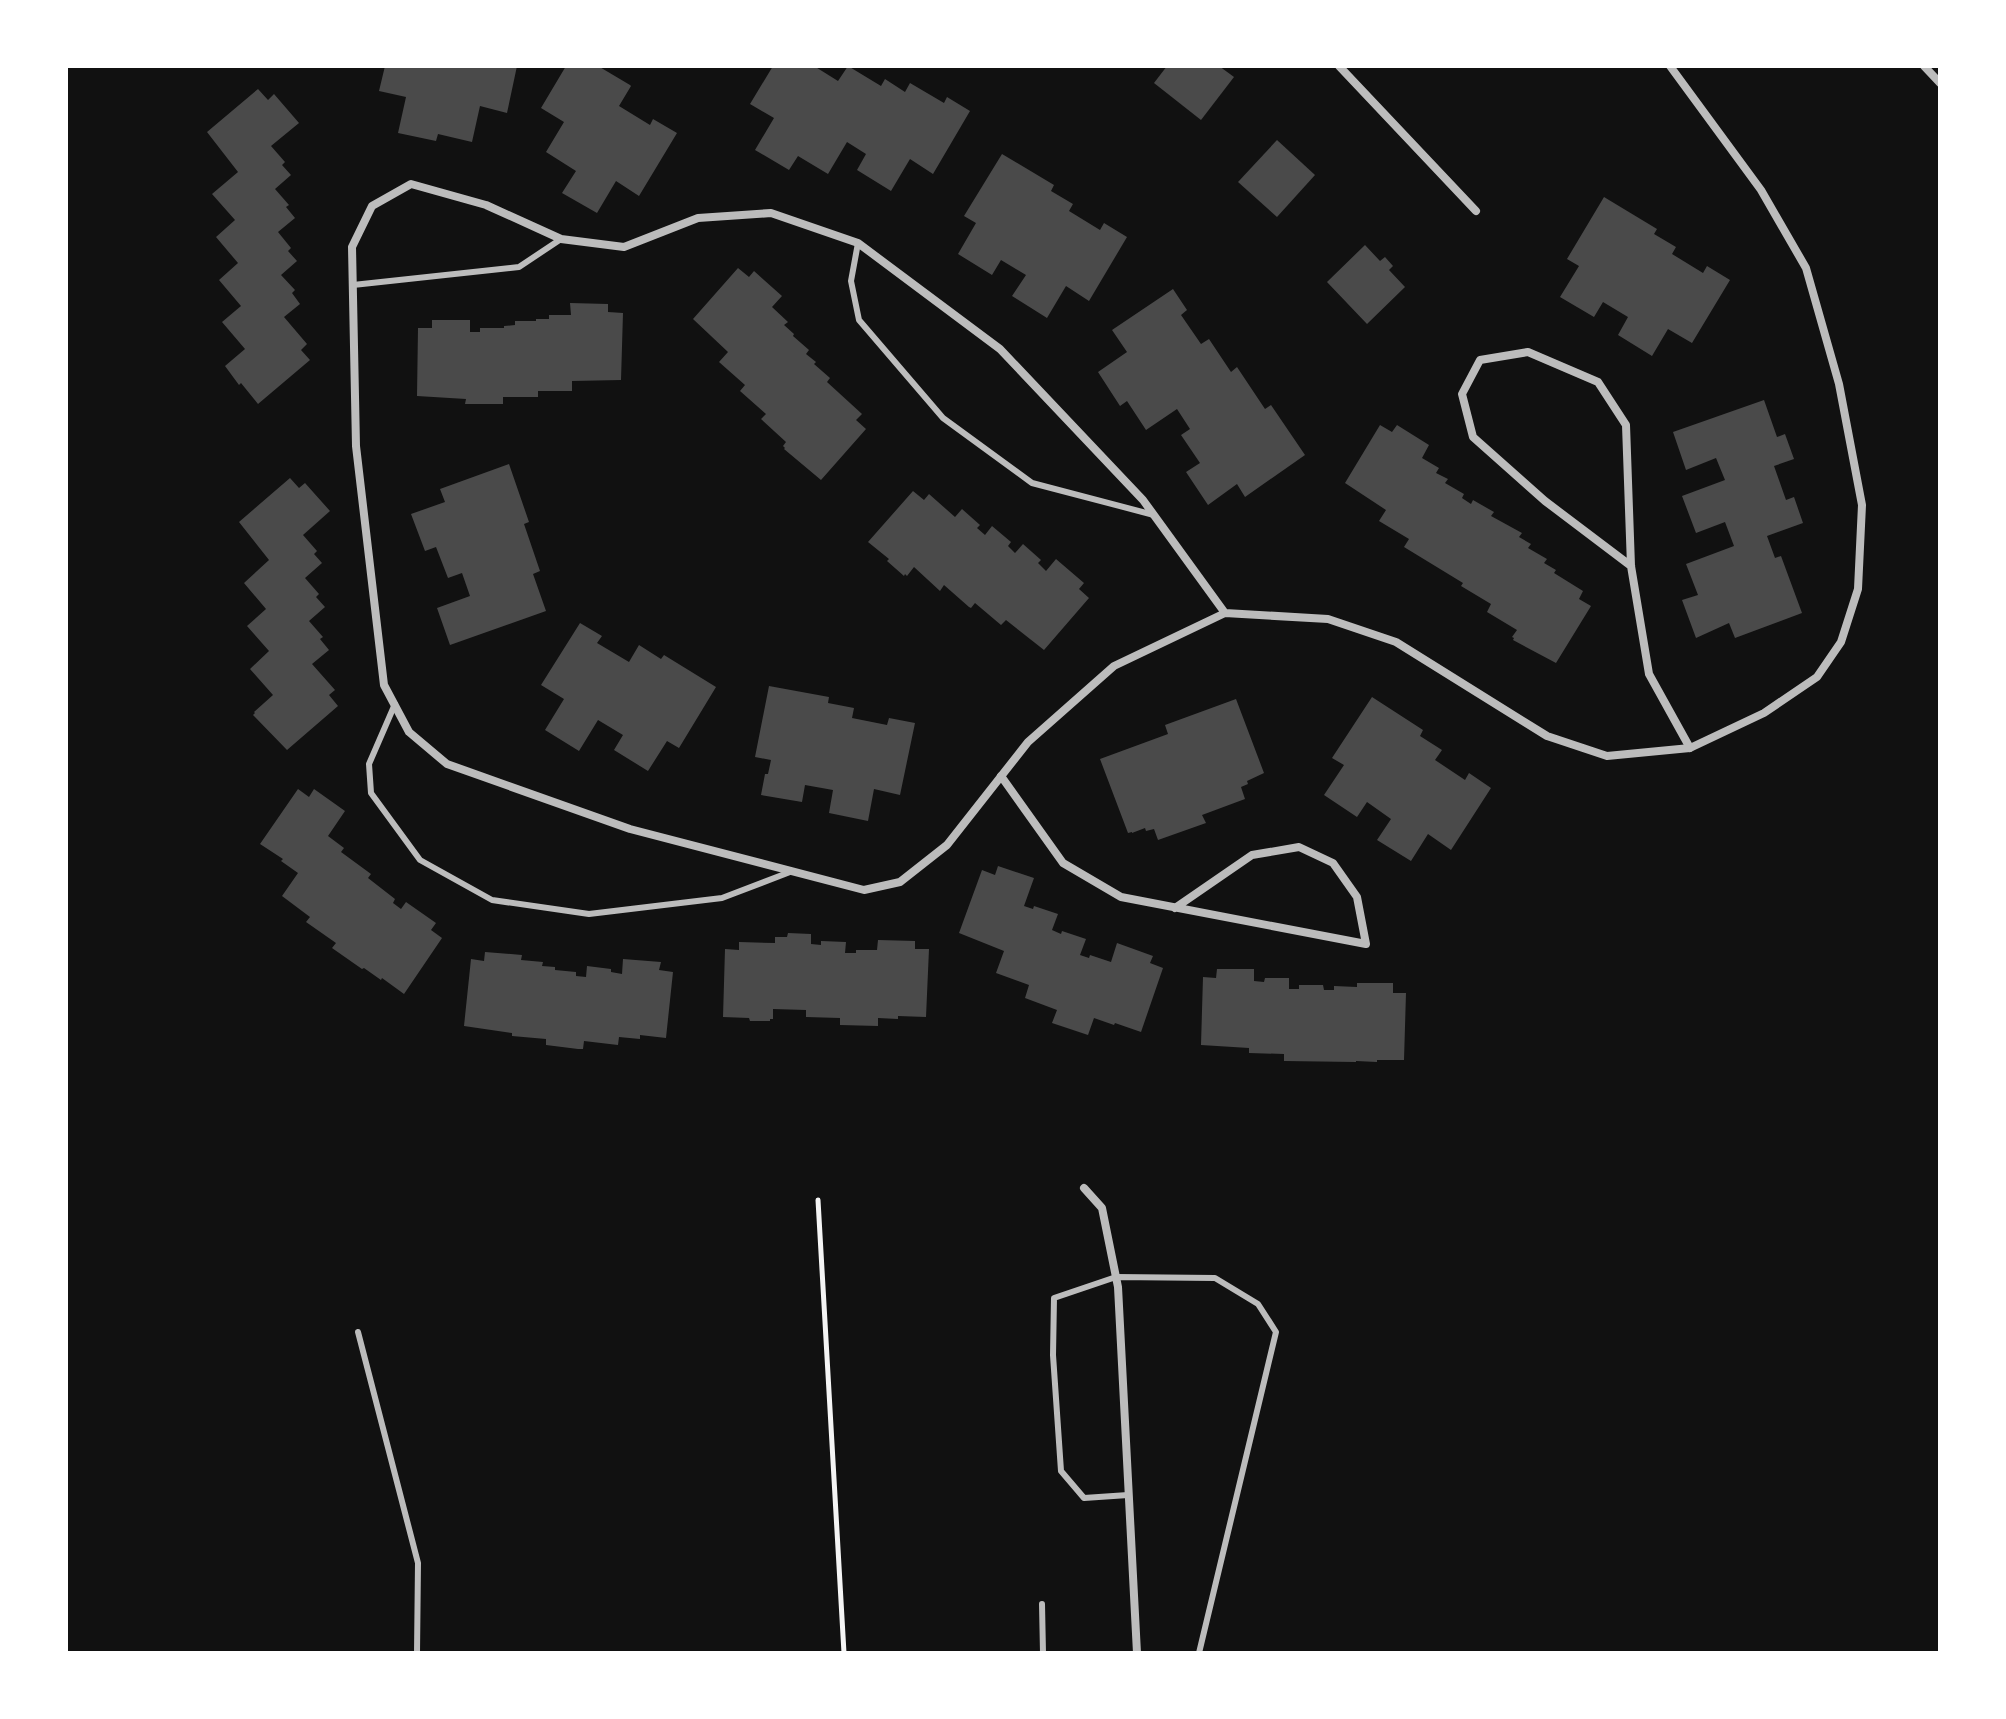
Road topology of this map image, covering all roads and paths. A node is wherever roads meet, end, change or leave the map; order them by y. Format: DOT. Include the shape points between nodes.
graph roads {
  1 [pos="1339,66"];
  2 [pos="1670,66"];
  3 [pos="1924,66"];
  4 [pos="1940,83"];
  5 [pos="1476,211"];
  6 [pos="561,239"];
  7 [pos="858,243"];
  8 [pos="353,285"];
  9 [pos="1154,515"];
  10 [pos="1631,566"];
  11 [pos="1225,613"];
  12 [pos="395,704"];
  13 [pos="1690,748"];
  14 [pos="1001,776"];
  15 [pos="791,871"];
  16 [pos="1175,908"];
  17 [pos="1084,1188"];
  18 [pos="818,1200"];
  19 [pos="1116,1277"];
  20 [pos="358,1332"];
  21 [pos="1128,1495"];
  22 [pos="1042,1604"];
  23 [pos="417,1653"];
  24 [pos="844,1653"];
  25 [pos="1043,1653"];
  26 [pos="1137,1653"];
  27 [pos="1199,1653"];
  1 -- 5 [label="street"];
  2 -- 13 [label="street" via="1761,190 1806,268 1839,384 1862,505 1858,589 1841,642 1817,677 1764,713"];
  3 -- 4 [label="street"];
  6 -- 7 [label="street" via="624,247 698,218 771,213"];
  6 -- 8 [label="lane" via="519,267"];
  6 -- 8 [label="street" via="486,205 411,184 372,206 352,247"];
  7 -- 9 [label="street" via="1000,349"];
  7 -- 9 [label="lane" via="851,281 859,320 943,418 1032,483"];
  8 -- 12 [label="street" via="356,446 384,685"];
  9 -- 11 [label="street"];
  10 -- 10 [label="street" via="1626,425 1598,382 1528,352 1480,360 1462,394 1473,437 1545,501"];
  10 -- 13 [label="street" via="1649,674"];
  11 -- 13 [label="street" via="1328,619 1396,642 1547,736 1607,756"];
  11 -- 14 [label="street" via="1114,666 1028,742"];
  12 -- 15 [label="street" via="409,732 447,764 630,829"];
  12 -- 15 [label="lane" via="369,764 371,793 420,860 492,900 589,914 722,898"];
  14 -- 15 [label="street" via="947,845 900,882 864,890"];
  14 -- 16 [label="street" via="1063,863 1121,897"];
  16 -- 16 [label="street" via="1322,936 1366,944 1357,897 1333,863 1299,847 1252,855"];
  17 -- 19 [label="street" via="1102,1208"];
  18 -- 24 [label="path"];
  19 -- 21 [label="street"];
  19 -- 21 [label="lane" via="1054,1298 1053,1355 1061,1471 1084,1498"];
  19 -- 27 [label="lane" via="1215,1278 1258,1304 1276,1332"];
  20 -- 23 [label="lane" via="418,1563"];
  21 -- 26 [label="street"];
  22 -- 25 [label="lane"];
}
